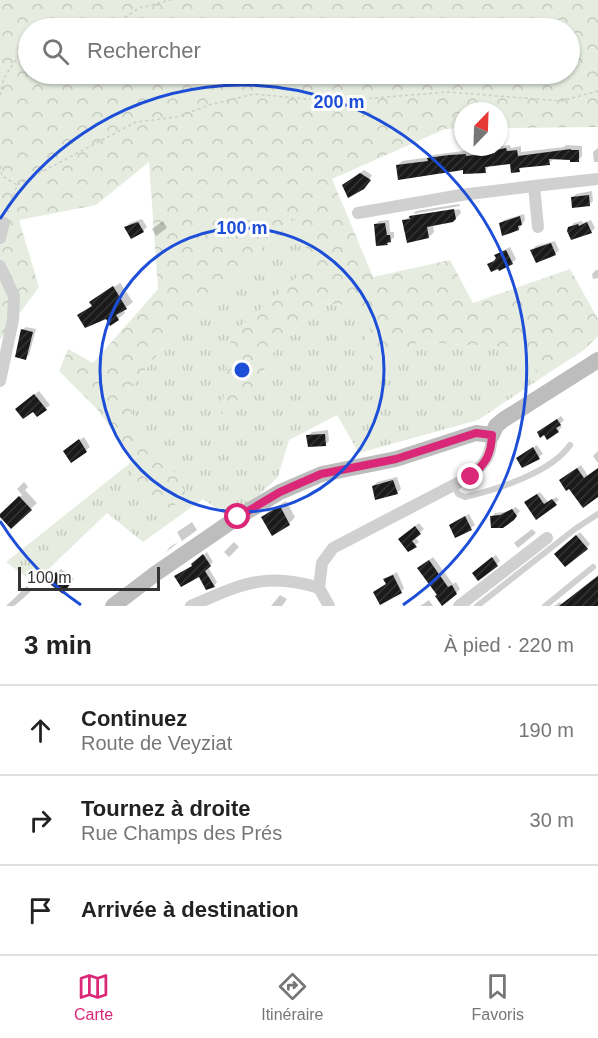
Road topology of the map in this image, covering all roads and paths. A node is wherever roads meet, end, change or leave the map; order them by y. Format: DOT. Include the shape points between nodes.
graph roads {
  1 [pos="171,0"];
  2 [pos="124,18"];
  3 [pos="18,56"];
  4 [pos="598,91"];
  5 [pos="0,95"];
  6 [pos="0,166"];
  7 [pos="1,176"];
  8 [pos="598,179"];
  9 [pos="17,185"];
  10 [pos="534,186"];
  11 [pos="358,213"];
  12 [pos="4,223"];
  13 [pos="538,226"];
  14 [pos="0,237"];
  15 [pos="0,266"];
  16 [pos="598,360"];
  17 [pos="0,381"];
  18 [pos="492,435"];
  19 [pos="570,445"];
  20 [pos="454,486"];
  21 [pos="598,514"];
  22 [pos="547,538"];
  23 [pos="593,567"];
  24 [pos="319,588"];
  25 [pos="113,606"];
  26 [pos="191,606"];
  27 [pos="329,606"];
  28 [pos="459,606"];
  29 [pos="477,606"];
  30 [pos="545,606"];
  1 -- 2 [label="path" via="139,8"];
  3 -- 5 [label="path" via="4,78"];
  4 -- 9 [label="path" via="561,101 448,92 349,100 254,94 177,117 136,122"];
  6 -- 7 [label="path"];
  7 -- 9 [label="path"];
  8 -- 10 [label="street"];
  9 -- 12 [label="path"];
  10 -- 11 [label="street"];
  10 -- 13 [label="street"];
  12 -- 14 [label="street"];
  15 -- 17 [label="street" via="14,296"];
  16 -- 18 [label="street" via="503,420"];
  18 -- 20 [label="street" via="486,462"];
  18 -- 25 [label="street" via="476,433 396,459 321,474 280,492 238,517"];
  19 -- 20 [label="lane" via="561,457 509,483 465,497"];
  20 -- 24 [label="street" via="333,548 322,563"];
  21 -- 29 [label="lane"];
  22 -- 28 [label="street"];
  23 -- 30 [label="lane"];
  24 -- 26 [label="street" via="295,580 269,580 241,585"];
  24 -- 27 [label="street"];
}
